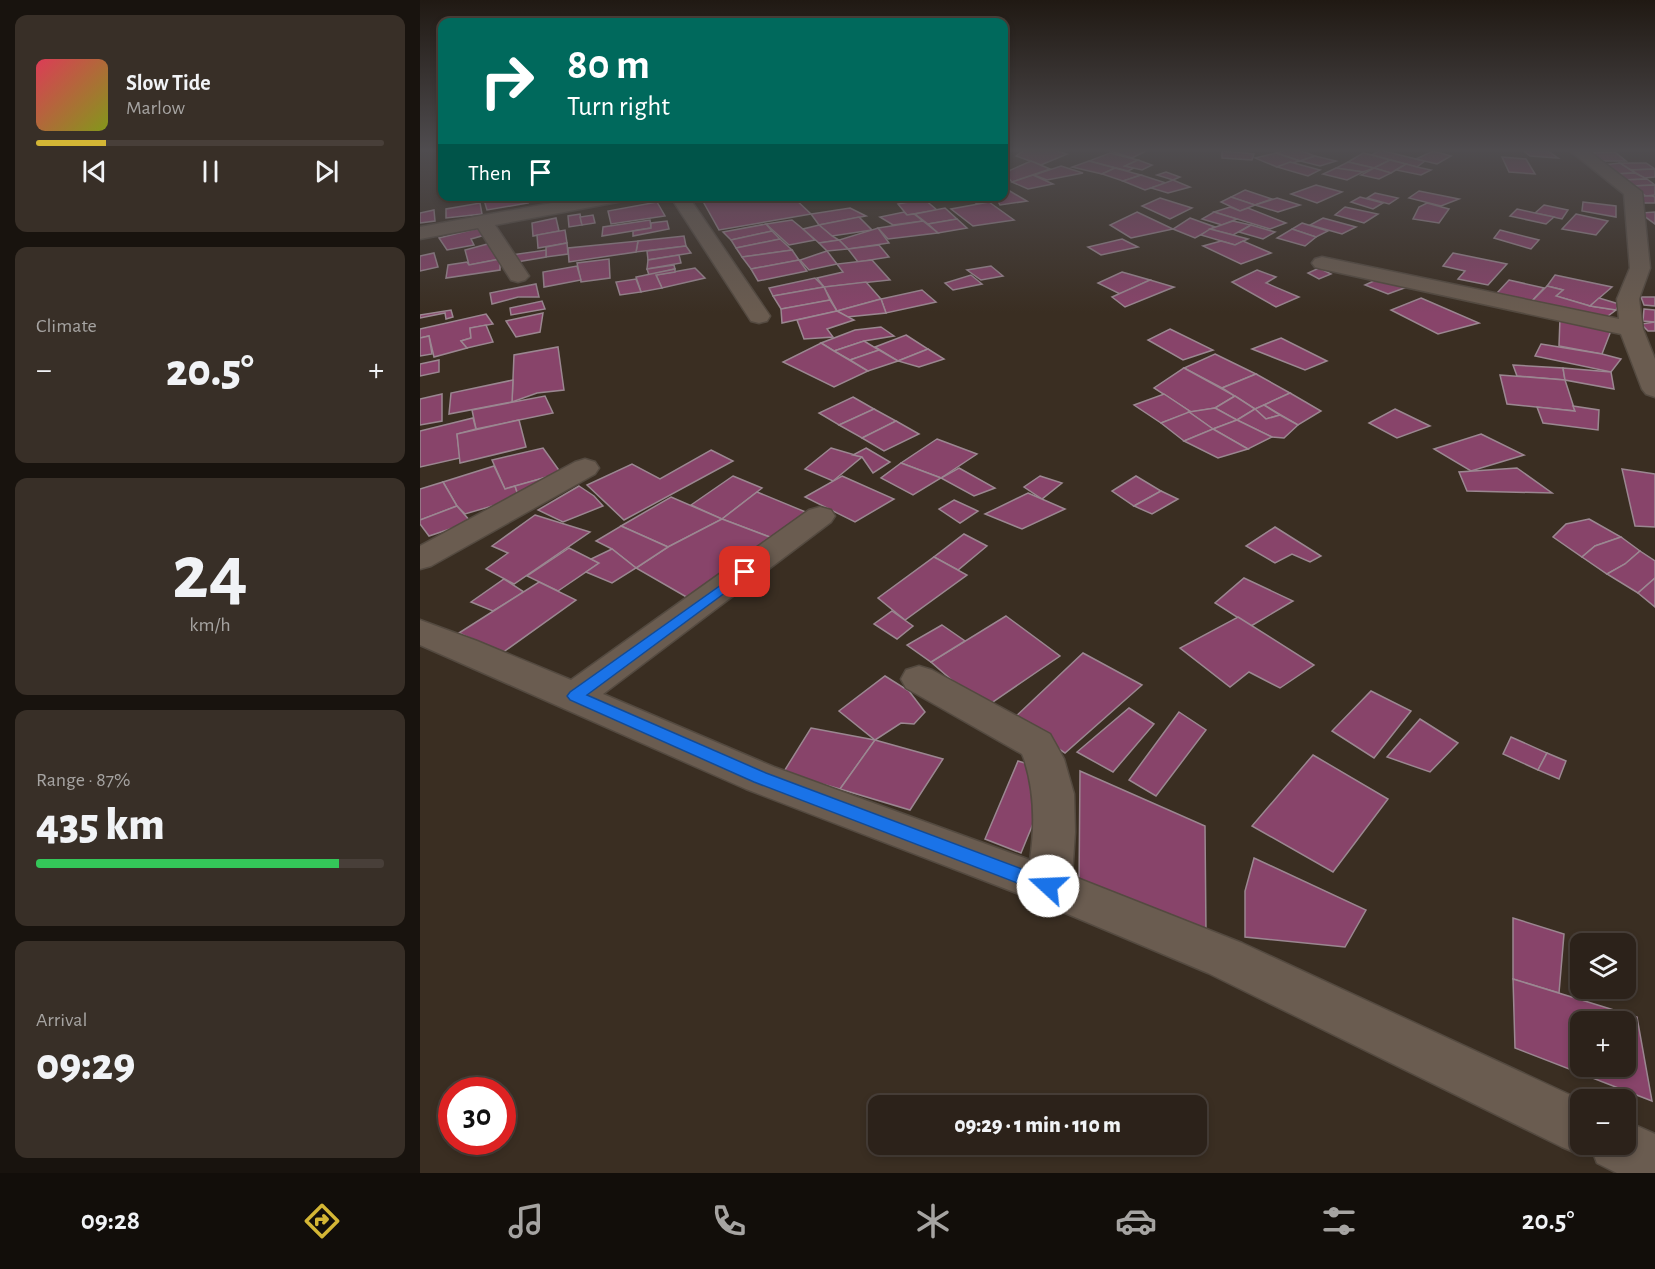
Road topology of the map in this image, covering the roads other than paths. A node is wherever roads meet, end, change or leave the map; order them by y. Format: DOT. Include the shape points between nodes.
graph roads {
  1 [pos="580,204"];
  2 [pos="684,204"];
  3 [pos="1637,204"];
  4 [pos="483,221"];
  5 [pos="1645,232"];
  6 [pos="420,233"];
  7 [pos="1322,262"];
  8 [pos="1648,267"];
  9 [pos="518,276"];
  10 [pos="759,316"];
  11 [pos="1631,329"];
  12 [pos="1653,381"];
  13 [pos="585,468"];
  14 [pos="820,516"];
  15 [pos="420,559"];
  16 [pos="420,632"];
  17 [pos="919,679"];
  18 [pos="575,696"];
  19 [pos="1048,886"];
  20 [pos="1570,1123"];
  21 [pos="1636,1154"];
  22 [pos="1655,1163"];
  1 -- 4 [label="street"];
  2 -- 10 [label="street"];
  3 -- 5 [label="street"];
  4 -- 6 [label="street"];
  4 -- 9 [label="street"];
  5 -- 8 [label="street"];
  7 -- 11 [label="street"];
  8 -- 11 [label="street" via="1628,299"];
  11 -- 12 [label="street"];
  13 -- 15 [label="street"];
  14 -- 18 [label="street"];
  16 -- 18 [label="street"];
  17 -- 19 [label="street" via="1036,744 1045,757 1052,788 1055,845"];
  18 -- 19 [label="street" via="760,778"];
  19 -- 20 [label="street" via="1225,958"];
  21 -- 22 [label="street"];
}
